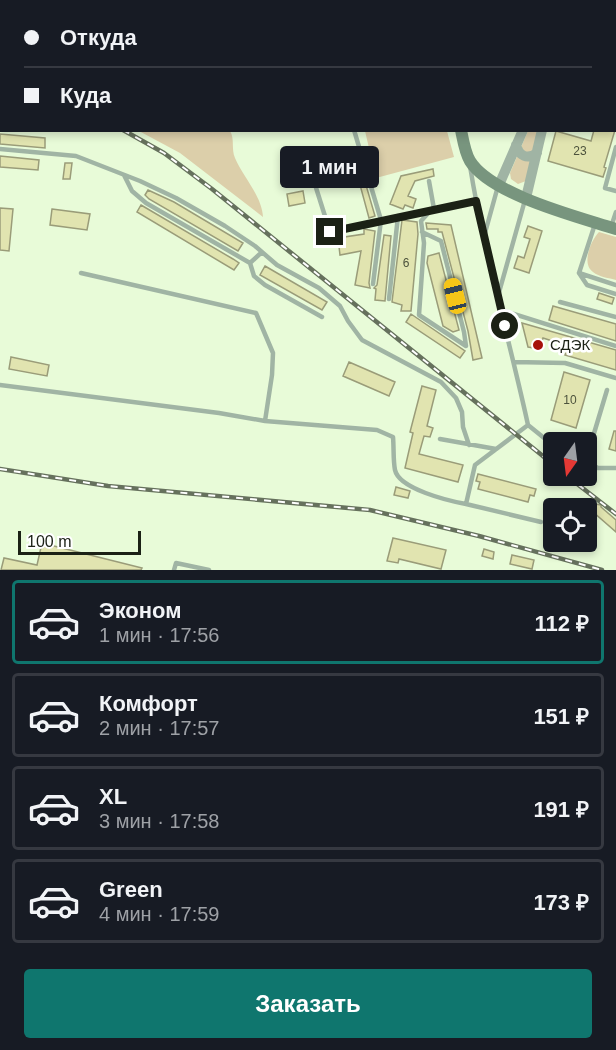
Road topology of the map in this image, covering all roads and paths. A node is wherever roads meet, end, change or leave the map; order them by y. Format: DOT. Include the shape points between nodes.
graph roads {
  1 [pos="355,132"];
  2 [pos="461,132"];
  3 [pos="522,132"];
  4 [pos="542,132"];
  5 [pos="516,145"];
  6 [pos="616,147"];
  7 [pos="0,149"];
  8 [pos="537,153"];
  9 [pos="469,160"];
  10 [pos="124,175"];
  11 [pos="312,175"];
  12 [pos="429,181"];
  13 [pos="499,184"];
  14 [pos="616,191"];
  15 [pos="526,198"];
  16 [pos="476,201"];
  17 [pos="433,209"];
  18 [pos="616,212"];
  19 [pos="398,216"];
  20 [pos="381,220"];
  21 [pos="596,223"];
  22 [pos="614,228"];
  23 [pos="422,232"];
  24 [pos="484,236"];
  25 [pos="262,252"];
  26 [pos="250,263"];
  27 [pos="81,273"];
  28 [pos="579,273"];
  29 [pos="373,284"];
  30 [pos="616,285"];
  31 [pos="616,294"];
  32 [pos="497,298"];
  33 [pos="389,299"];
  34 [pos="560,302"];
  35 [pos="501,310"];
  36 [pos="322,317"];
  37 [pos="616,317"];
  38 [pos="616,346"];
  39 [pos="514,362"];
  40 [pos="616,378"];
  41 [pos="0,385"];
  42 [pos="607,390"];
  43 [pos="265,421"];
  44 [pos="528,425"];
  45 [pos="595,432"];
  46 [pos="543,437"];
  47 [pos="440,439"];
  48 [pos="469,445"];
  49 [pos="496,449"];
  50 [pos="597,467"];
  51 [pos="616,468"];
  52 [pos="465,504"];
  53 [pos="541,522"];
  54 [pos="174,570"];
  55 [pos="209,570"];
  1 -- 20 [label="lane"];
  2 -- 9 [label="main road"];
  3 -- 5 [label="street"];
  4 -- 8 [label="street"];
  5 -- 8 [label="street" via="522,156"];
  5 -- 13 [label="street"];
  6 -- 14 [label="lane" via="605,188"];
  7 -- 10 [label="lane" via="76,156"];
  8 -- 15 [label="street"];
  9 -- 13 [label="main road" via="481,174"];
  9 -- 16 [label="lane"];
  10 -- 25 [label="lane" via="176,198"];
  10 -- 26 [label="lane" via="132,191 146,202"];
  11 -- 20 [label="lane" via="330,232"];
  12 -- 17 [label="lane"];
  13 -- 15 [label="main road"];
  13 -- 24 [label="lane"];
  15 -- 21 [label="main road"];
  15 -- 32 [label="lane"];
  16 -- 17 [label="lane"];
  16 -- 24 [label="lane"];
  17 -- 19 [label="lane"];
  17 -- 23 [label="lane" via="421,221"];
  18 -- 22 [label="lane"];
  19 -- 20 [label="lane"];
  19 -- 33 [label="lane"];
  20 -- 29 [label="lane"];
  21 -- 22 [label="main road"];
  21 -- 28 [label="lane"];
  23 -- 23 [label="lane" via="419,315 466,346 441,241"];
  24 -- 32 [label="lane"];
  25 -- 26 [label="lane"];
  25 -- 48 [label="lane" via="340,306 362,340 441,382 456,398"];
  26 -- 36 [label="lane" via="255,276 265,285"];
  27 -- 43 [label="lane" via="256,313 273,353"];
  28 -- 30 [label="lane"];
  28 -- 31 [label="lane" via="587,285"];
  32 -- 35 [label="lane"];
  34 -- 37 [label="lane"];
  35 -- 38 [label="lane"];
  35 -- 39 [label="lane"];
  39 -- 40 [label="lane" via="565,363"];
  39 -- 44 [label="lane"];
  41 -- 43 [label="lane"];
  42 -- 45 [label="lane"];
  43 -- 52 [label="lane" via="377,430 393,437 395,472 403,481 436,498"];
  44 -- 46 [label="lane"];
  44 -- 49 [label="lane"];
  47 -- 48 [label="lane"];
  48 -- 49 [label="lane"];
  49 -- 52 [label="lane" via="475,465"];
  50 -- 51 [label="lane"];
  52 -- 53 [label="lane"];
  54 -- 55 [label="lane" via="176,562"];
}
